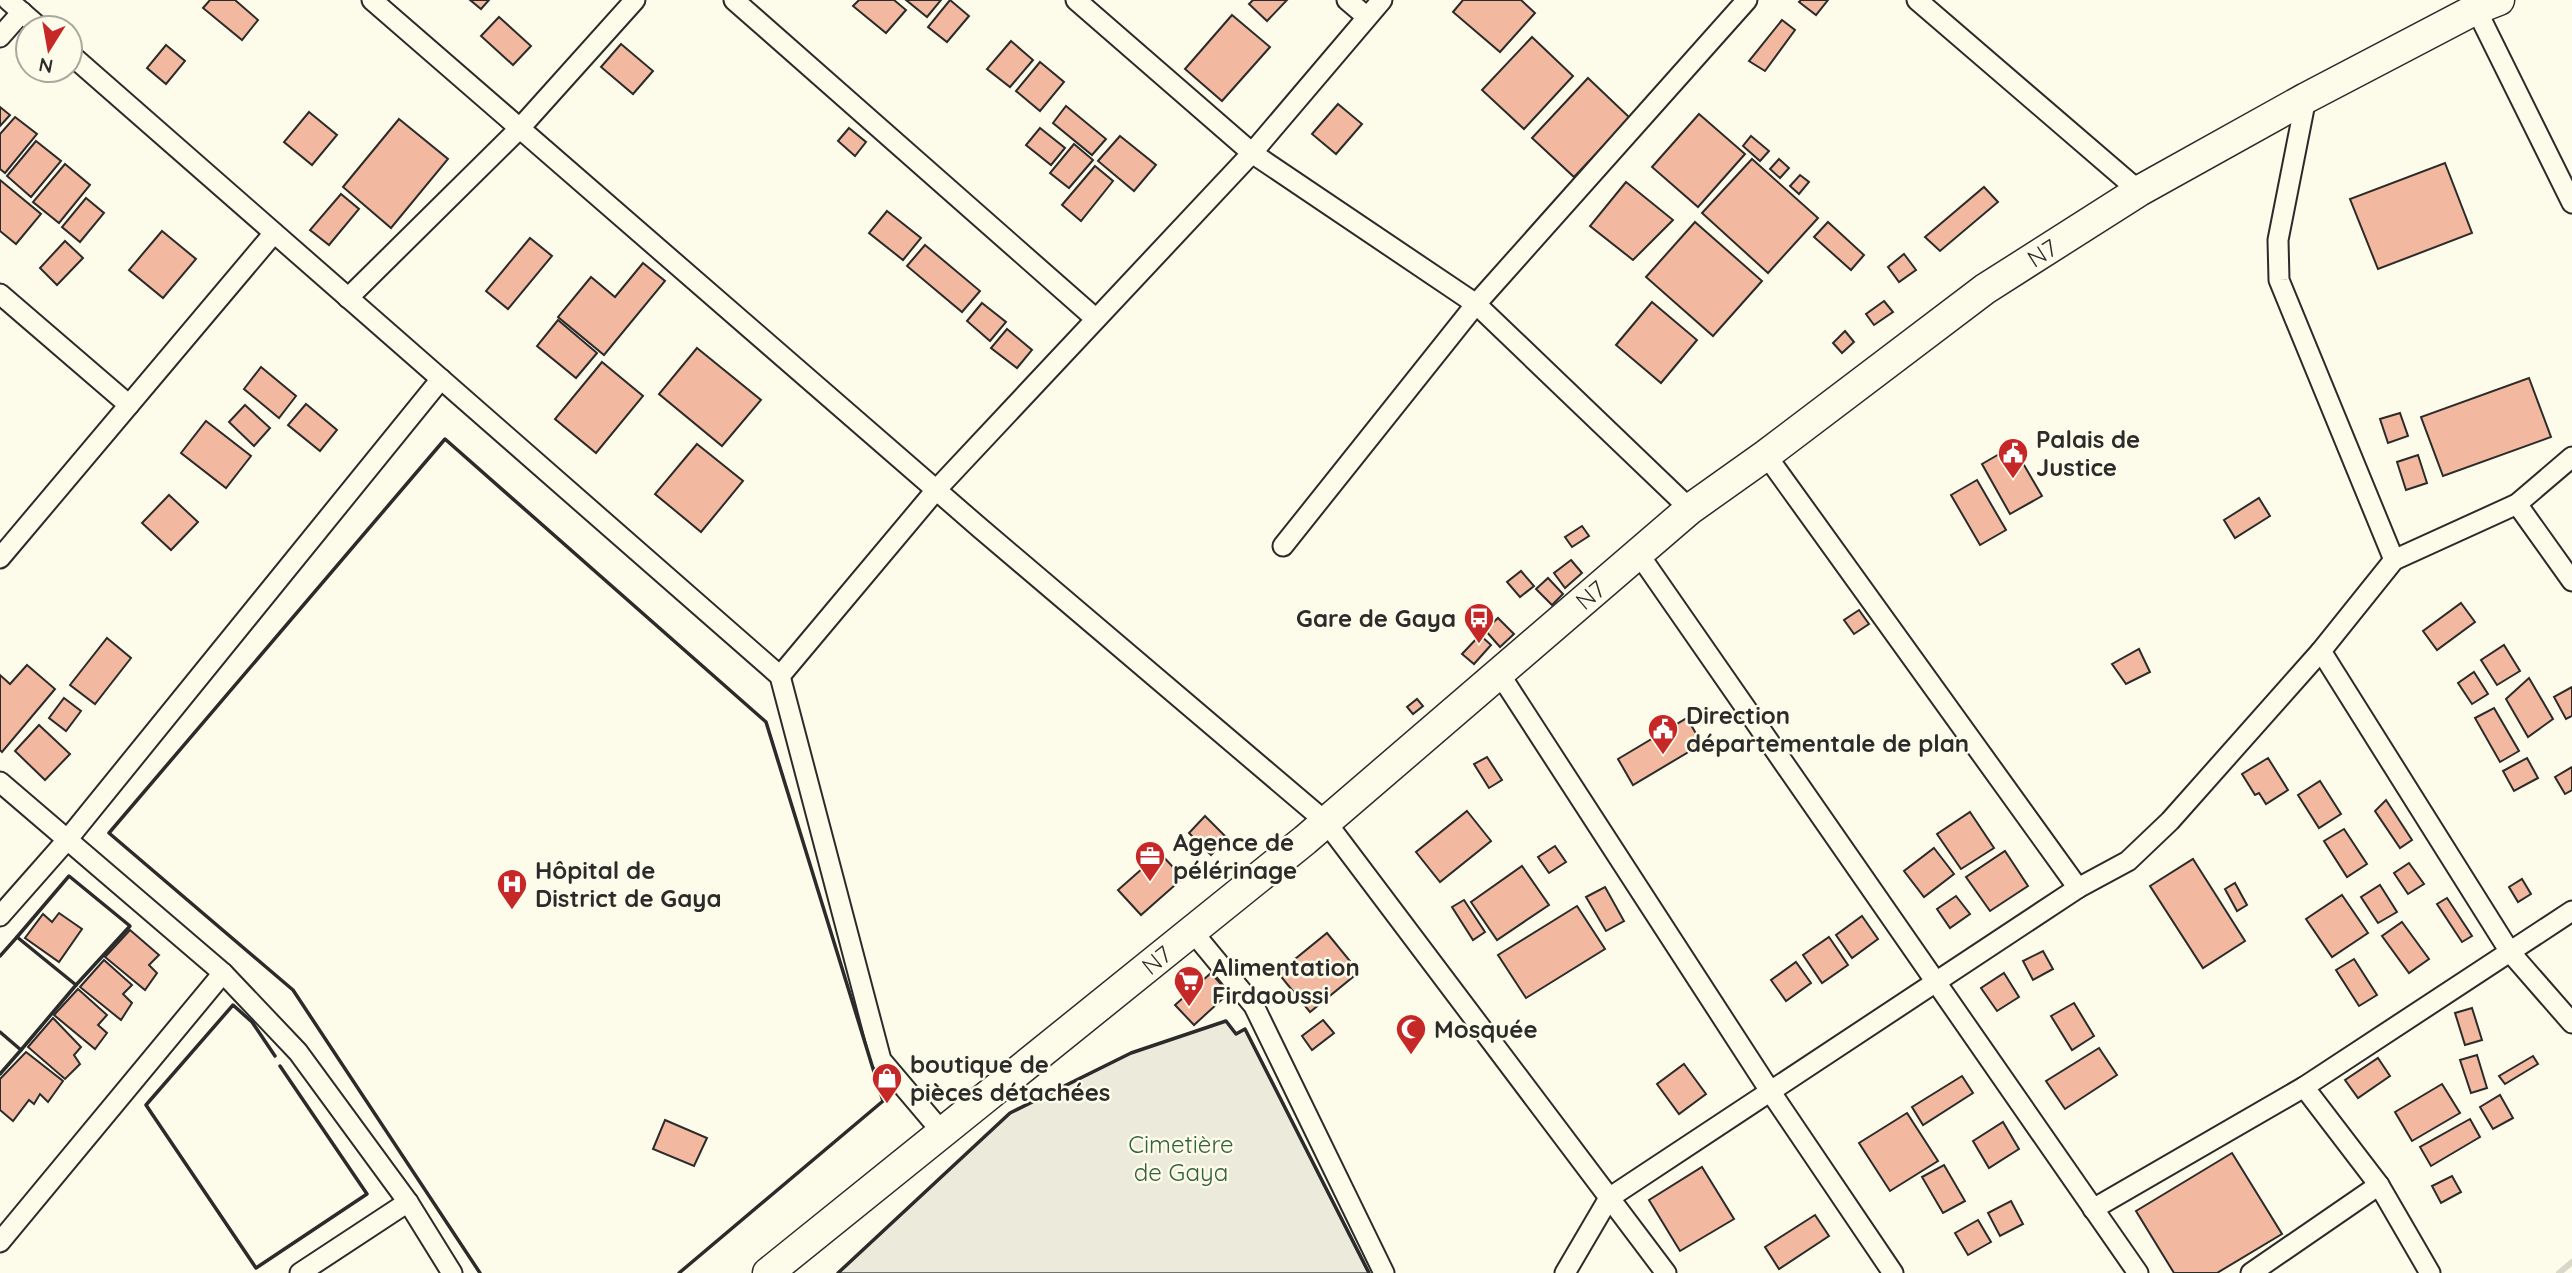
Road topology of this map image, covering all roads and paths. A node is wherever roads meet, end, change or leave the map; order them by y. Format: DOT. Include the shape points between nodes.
graph roads {
  1 [pos="372,0"];
  2 [pos="635,0"];
  3 [pos="734,0"];
  4 [pos="1076,0"];
  5 [pos="1347,0"];
  6 [pos="1382,0"];
  7 [pos="1747,0"];
  8 [pos="1917,0"];
  9 [pos="2487,3"];
  10 [pos="15,6"];
  11 [pos="1367,17"];
  12 [pos="0,37"];
  13 [pos="84,66"];
  14 [pos="2306,98"];
  15 [pos="520,128"];
  16 [pos="1252,153"];
  17 [pos="2139,191"];
  18 [pos="2572,203"];
  19 [pos="274,233"];
  20 [pos="0,293"];
  21 [pos="348,298"];
  22 [pos="1476,304"];
  23 [pos="0,314"];
  24 [pos="24,314"];
  25 [pos="1096,320"];
  26 [pos="440,379"];
  27 [pos="129,405"];
  28 [pos="1766,455"];
  29 [pos="2572,457"];
  30 [pos="936,490"];
  31 [pos="2517,504"];
  32 [pos="1690,509"];
  33 [pos="1283,546"];
  34 [pos="1638,554"];
  35 [pos="0,558"];
  36 [pos="2394,560"];
  37 [pos="2572,581"];
  38 [pos="2321,651"];
  39 [pos="1499,673"];
  40 [pos="780,676"];
  41 [pos="0,782"];
  42 [pos="1326,822"];
  43 [pos="67,840"];
  44 [pos="2078,888"];
  45 [pos="2572,911"];
  46 [pos="0,916"];
  47 [pos="1192,931"];
  48 [pos="2510,952"];
  49 [pos="223,973"];
  50 [pos="1936,982"];
  51 [pos="2572,1023"];
  52 [pos="2304,1087"];
  53 [pos="1770,1091"];
  54 [pos="942,1132"];
  55 [pos="2379,1185"];
  56 [pos="1609,1198"];
  57 [pos="408,1202"];
  58 [pos="2093,1209"];
  59 [pos="0,1242"];
  60 [pos="300,1273"];
  61 [pos="452,1273"];
  62 [pos="768,1273"];
  63 [pos="1384,1273"];
  64 [pos="1565,1273"];
  65 [pos="1666,1273"];
  66 [pos="1894,1273"];
  67 [pos="2138,1273"];
  68 [pos="2251,1273"];
  69 [pos="2430,1273"];
  1 -- 15 [label="street"];
  2 -- 15 [label="street"];
  3 -- 25 [label="street"];
  4 -- 16 [label="street"];
  5 -- 11 [label="street"];
  6 -- 11 [label="street"];
  7 -- 22 [label="street"];
  8 -- 17 [label="street"];
  9 -- 14 [label="main road, N7"];
  9 -- 18 [label="street"];
  10 -- 12 [label="street"];
  11 -- 16 [label="street"];
  13 -- 19 [label="street"];
  14 -- 17 [label="main road, N7"];
  14 -- 36 [label="street" via="2278,240 2279,280"];
  15 -- 21 [label="street"];
  15 -- 30 [label="street"];
  16 -- 22 [label="street"];
  16 -- 25 [label="street"];
  17 -- 28 [label="main road, N7" via="1985,289"];
  19 -- 21 [label="street"];
  19 -- 27 [label="street"];
  20 -- 24 [label="street"];
  21 -- 26 [label="street"];
  22 -- 32 [label="street"];
  22 -- 33 [label="street"];
  23 -- 24 [label="street"];
  24 -- 27 [label="street"];
  25 -- 30 [label="street"];
  26 -- 40 [label="street"];
  26 -- 43 [label="street"];
  27 -- 35 [label="street"];
  28 -- 32 [label="main road, N7"];
  28 -- 44 [label="street"];
  29 -- 31 [label="street"];
  30 -- 40 [label="street"];
  30 -- 42 [label="street"];
  31 -- 36 [label="street"];
  31 -- 37 [label="street"];
  32 -- 34 [label="main road, N7"];
  34 -- 39 [label="main road, N7"];
  34 -- 50 [label="street"];
  36 -- 38 [label="street"];
  38 -- 44 [label="street" via="2170,821 2128,861"];
  38 -- 48 [label="street"];
  39 -- 42 [label="main road, N7"];
  39 -- 53 [label="street"];
  40 -- 54 [label="street" via="881,1060"];
  41 -- 43 [label="street"];
  42 -- 47 [label="main road, N7"];
  42 -- 56 [label="street"];
  43 -- 46 [label="street"];
  43 -- 49 [label="street"];
  44 -- 50 [label="street"];
  45 -- 48 [label="street"];
  47 -- 54 [label="main road, N7"];
  47 -- 63 [label="street" via="1254,1006"];
  48 -- 51 [label="street"];
  48 -- 52 [label="street"];
  49 -- 57 [label="street" via="298,1052"];
  49 -- 59 [label="street"];
  50 -- 53 [label="street"];
  50 -- 58 [label="street"];
  52 -- 55 [label="street"];
  52 -- 58 [label="street"];
  53 -- 56 [label="street"];
  53 -- 66 [label="street"];
  54 -- 62 [label="main road, N7"];
  55 -- 68 [label="street"];
  55 -- 69 [label="street"];
  56 -- 64 [label="street"];
  56 -- 65 [label="street"];
  57 -- 60 [label="street"];
  57 -- 61 [label="street"];
  58 -- 67 [label="street"];
}
